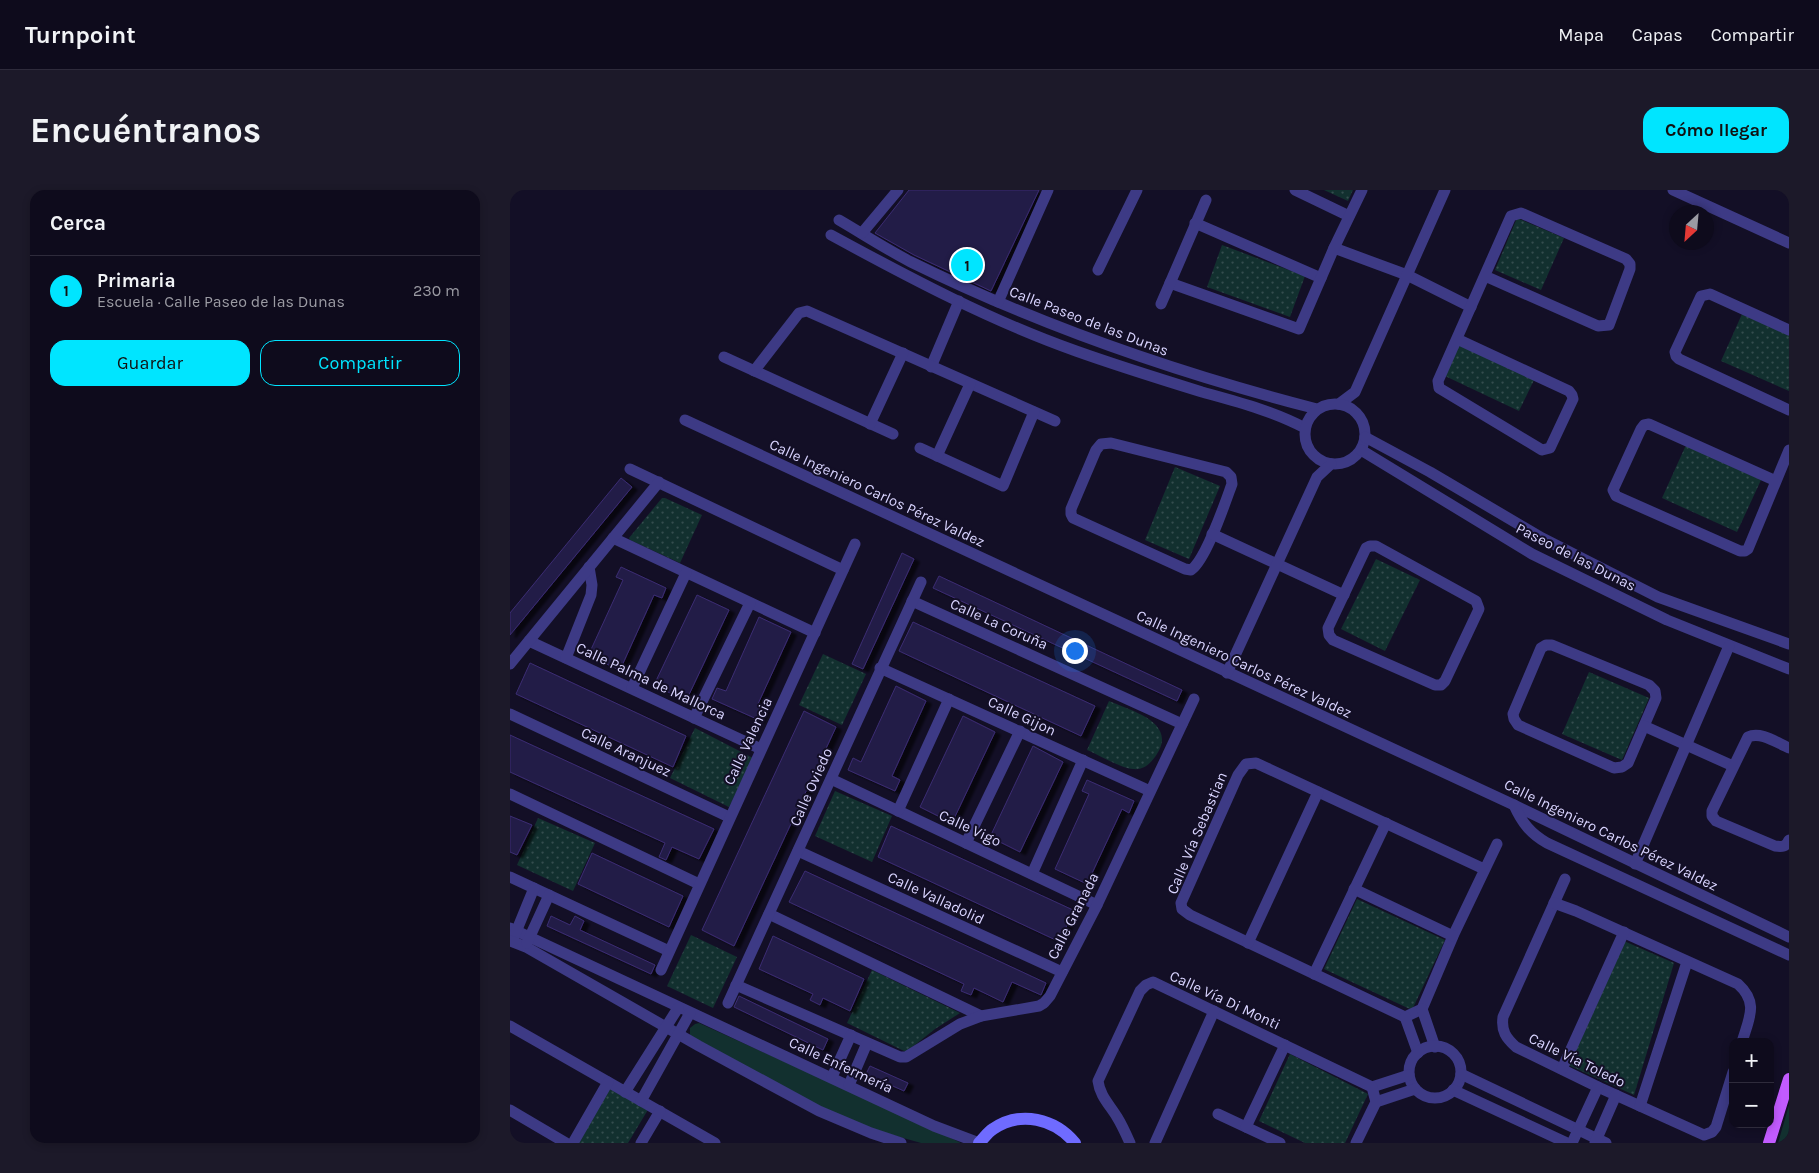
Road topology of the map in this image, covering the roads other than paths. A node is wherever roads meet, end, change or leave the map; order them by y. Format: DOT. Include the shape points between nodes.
graph roads {
  1 [pos="898,190"];
  2 [pos="1048,190"];
  3 [pos="1295,190"];
  4 [pos="1362,190"];
  5 [pos="1445,190"];
  6 [pos="1673,190"];
  7 [pos="1132,191"];
  8 [pos="1206,200"];
  9 [pos="1349,216"];
  10 [pos="839,220"];
  11 [pos="1195,223"];
  12 [pos="862,233"];
  13 [pos="831,235"];
  14 [pos="1789,243"];
  15 [pos="1334,248"];
  16 [pos="910,261"];
  17 [pos="1098,270"];
  18 [pos="900,273"];
  19 [pos="1407,276"];
  20 [pos="1485,276"];
  21 [pos="1321,278"];
  22 [pos="1170,283"];
  23 [pos="959,301"];
  24 [pos="998,302"];
  25 [pos="1162,304"];
  26 [pos="1471,307"];
  27 [pos="1040,320"];
  28 [pos="1789,330"];
  29 [pos="1034,334"];
  30 [pos="1457,339"];
  31 [pos="903,354"];
  32 [pos="724,357"];
  33 [pos="931,367"];
  34 [pos="754,371"];
  35 [pos="970,384"];
  36 [pos="1355,392"];
  37 [pos="1339,404"];
  38 [pos="1317,410"];
  39 [pos="1789,410"];
  40 [pos="1034,412"];
  41 [pos="1357,414"];
  42 [pos="685,420"];
  43 [pos="1055,421"];
  44 [pos="870,424"];
  45 [pos="1305,428"];
  46 [pos="893,434"];
  47 [pos="1365,437"];
  48 [pos="920,448"];
  49 [pos="1361,450"];
  50 [pos="1789,450"];
  51 [pos="937,456"];
  52 [pos="1316,457"];
  53 [pos="1332,464"];
  54 [pos="630,469"];
  55 [pos="1317,476"];
  56 [pos="1776,481"];
  57 [pos="659,482"];
  58 [pos="1212,534"];
  59 [pos="613,538"];
  60 [pos="855,544"];
  61 [pos="1277,565"];
  62 [pos="589,567"];
  63 [pos="843,570"];
  64 [pos="686,573"];
  65 [pos="921,582"];
  66 [pos="1344,595"];
  67 [pos="1658,597"];
  68 [pos="912,601"];
  69 [pos="750,603"];
  70 [pos="1651,612"];
  71 [pos="815,634"];
  72 [pos="528,641"];
  73 [pos="1789,644"];
  74 [pos="1729,646"];
  75 [pos="566,658"];
  76 [pos="510,664"];
  77 [pos="880,668"];
  78 [pos="1789,669"];
  79 [pos="1227,673"];
  80 [pos="632,688"];
  81 [pos="950,699"];
  82 [pos="1194,699"];
  83 [pos="510,714"];
  84 [pos="694,718"];
  85 [pos="1182,724"];
  86 [pos="1644,726"];
  87 [pos="1020,731"];
  88 [pos="1686,745"];
  89 [pos="1789,748"];
  90 [pos="761,749"];
  91 [pos="1083,760"];
  92 [pos="1733,766"];
  93 [pos="831,779"];
  94 [pos="1150,791"];
  95 [pos="1318,792"];
  96 [pos="510,794"];
  97 [pos="1514,805"];
  98 [pos="898,811"];
  99 [pos="729,817"];
  100 [pos="1386,823"];
  101 [pos="1789,840"];
  102 [pos="966,843"];
  103 [pos="1497,844"];
  104 [pos="798,851"];
  105 [pos="1636,864"];
  106 [pos="1484,869"];
  107 [pos="1032,874"];
  108 [pos="510,877"];
  109 [pos="1565,879"];
  110 [pos="699,884"];
  111 [pos="534,888"];
  112 [pos="1354,889"];
  113 [pos="549,895"];
  114 [pos="1554,904"];
  115 [pos="1097,905"];
  116 [pos="769,914"];
  117 [pos="513,929"];
  118 [pos="1624,932"];
  119 [pos="1453,936"];
  120 [pos="1789,937"];
  121 [pos="511,941"];
  122 [pos="528,942"];
  123 [pos="1248,943"];
  124 [pos="669,951"];
  125 [pos="1789,955"];
  126 [pos="1687,962"];
  127 [pos="661,970"];
  128 [pos="1062,972"];
  129 [pos="1314,974"];
  130 [pos="736,985"];
  131 [pos="728,1003"];
  132 [pos="678,1008"];
  133 [pos="1422,1009"];
  134 [pos="1214,1011"];
  135 [pos="690,1013"];
  136 [pos="981,1016"];
  137 [pos="1405,1017"];
  138 [pos="510,1026"];
  139 [pos="666,1028"];
  140 [pos="678,1034"];
  141 [pos="851,1035"];
  142 [pos="1743,1038"];
  143 [pos="868,1043"];
  144 [pos="1285,1045"];
  145 [pos="1435,1047"];
  146 [pos="1418,1053"];
  147 [pos="1562,1069"];
  148 [pos="1461,1074"];
  149 [pos="1409,1075"];
  150 [pos="832,1077"];
  151 [pos="1789,1079"];
  152 [pos="608,1082"];
  153 [pos="1730,1083"];
  154 [pos="848,1085"];
  155 [pos="1372,1087"];
  156 [pos="1598,1087"];
  157 [pos="1415,1089"];
  158 [pos="1454,1090"];
  159 [pos="625,1092"];
  160 [pos="1616,1095"];
  161 [pos="641,1101"];
  162 [pos="1376,1102"];
  163 [pos="1640,1106"];
  164 [pos="510,1110"];
  165 [pos="660,1112"];
  166 [pos="1218,1114"];
  167 [pos="1246,1127"];
  168 [pos="1578,1130"];
  169 [pos="1599,1142"];
  170 [pos="566,1143"];
  171 [pos="573,1143"];
  172 [pos="642,1143"];
  173 [pos="715,1143"];
  174 [pos="901,1143"];
  175 [pos="979,1143"];
  176 [pos="1075,1143"];
  177 [pos="1130,1143"];
  178 [pos="1155,1143"];
  179 [pos="1280,1143"];
  180 [pos="1356,1143"];
  181 [pos="1567,1143"];
  182 [pos="1572,1143"];
  183 [pos="1769,1143"];
  1 -- 12 [label="street"];
  2 -- 24 [label="street"];
  3 -- 9 [label="street"];
  4 -- 9 [label="street"];
  5 -- 19 [label="street"];
  6 -- 14 [label="street"];
  7 -- 17 [label="street"];
  8 -- 11 [label="street"];
  9 -- 15 [label="street"];
  10 -- 12 [label="street, Calle Paseo de las Dunas"];
  11 -- 21 [label="street"];
  11 -- 22 [label="street"];
  12 -- 16 [label="street, Calle Paseo de las Dunas"];
  13 -- 18 [label="street, Calle Paseo de las Dunas"];
  15 -- 19 [label="street"];
  15 -- 21 [label="street"];
  16 -- 18 [label="street"];
  16 -- 24 [label="street, Calle Paseo de las Dunas"];
  18 -- 23 [label="street, Calle Paseo de las Dunas"];
  19 -- 26 [label="street"];
  19 -- 36 [label="street"];
  20 -- 20 [label="street" via="1511,216 1516,213 1618,255 1630,264 1609,325 1604,327"];
  20 -- 26 [label="street"];
  21 -- 22 [label="street" via="1299,329"];
  22 -- 25 [label="street"];
  23 -- 29 [label="street, Calle Paseo de las Dunas"];
  23 -- 33 [label="street"];
  24 -- 27 [label="street, Calle Paseo de las Dunas"];
  26 -- 30 [label="street"];
  27 -- 29 [label="street"];
  27 -- 38 [label="street, Calle Paseo de las Dunas" via="1204,379"];
  28 -- 39 [label="street" via="1710,294 1700,296 1675,352 1679,359"];
  29 -- 45 [label="street, Calle Paseo de las Dunas" via="1278,415"];
  30 -- 30 [label="street" via="1569,391 1573,399 1550,448 1546,450 1533,444 1440,388 1438,384"];
  31 -- 33 [label="street"];
  31 -- 34 [label="street" via="802,311"];
  31 -- 44 [label="street"];
  32 -- 34 [label="street"];
  33 -- 35 [label="street"];
  34 -- 44 [label="street"];
  35 -- 40 [label="street"];
  35 -- 51 [label="street"];
  36 -- 37 [label="street"];
  36 -- 41 [label="street"];
  37 -- 38 [label="street"];
  37 -- 41 [label="street"];
  38 -- 45 [label="street"];
  40 -- 43 [label="street"];
  40 -- 51 [label="street" via="1003,486"];
  41 -- 47 [label="street" via="1362,420"];
  42 -- 79 [label="street, Calle Ingeniero Carlos Pérez Valdez"];
  44 -- 46 [label="street"];
  45 -- 52 [label="street" via="1306,444"];
  47 -- 49 [label="street"];
  47 -- 67 [label="street, Paseo de las Dunas" via="1542,538"];
  48 -- 51 [label="street"];
  49 -- 53 [label="street" via="1348,461"];
  49 -- 70 [label="street, Paseo de las Dunas" via="1532,554"];
  50 -- 56 [label="street"];
  52 -- 53 [label="street"];
  52 -- 55 [label="street"];
  53 -- 55 [label="street"];
  54 -- 57 [label="street"];
  55 -- 61 [label="street"];
  56 -- 56 [label="street" via="1745,551 1616,496 1613,490 1641,429 1649,424"];
  57 -- 59 [label="street"];
  57 -- 63 [label="street"];
  58 -- 58 [label="street" via="1191,570 1073,518 1071,509 1096,450 1101,444 1111,443 1226,472 1232,484"];
  58 -- 61 [label="street"];
  59 -- 62 [label="street"];
  59 -- 64 [label="street"];
  60 -- 63 [label="street, Calle Valencia"];
  61 -- 66 [label="street"];
  61 -- 79 [label="street"];
  62 -- 72 [label="street"];
  62 -- 75 [label="street" via="591,595"];
  63 -- 71 [label="street, Calle Valencia"];
  64 -- 69 [label="street"];
  64 -- 80 [label="street"];
  65 -- 68 [label="street, Calle Oviedo"];
  66 -- 66 [label="street" via="1328,628 1333,640 1435,685 1445,681 1479,609 1476,601 1376,546 1366,548"];
  67 -- 70 [label="street"];
  67 -- 73 [label="street, Paseo de las Dunas"];
  68 -- 77 [label="street, Calle Oviedo"];
  68 -- 85 [label="street, Calle La Coruña"];
  69 -- 71 [label="street"];
  69 -- 84 [label="street"];
  70 -- 74 [label="street, Paseo de las Dunas"];
  71 -- 90 [label="street, Calle Valencia"];
  72 -- 75 [label="street, Calle Palma de Mallorca"];
  72 -- 76 [label="street"];
  74 -- 78 [label="street, Paseo de las Dunas"];
  74 -- 88 [label="street"];
  75 -- 80 [label="street, Calle Palma de Mallorca"];
  77 -- 81 [label="street, Calle Gijon"];
  77 -- 93 [label="street, Calle Oviedo"];
  79 -- 97 [label="street, Calle Ingeniero Carlos Pérez Valdez"];
  80 -- 84 [label="street, Calle Palma de Mallorca"];
  81 -- 87 [label="street, Calle Gijon"];
  81 -- 98 [label="street"];
  82 -- 85 [label="street, Calle Granada"];
  83 -- 99 [label="street, Calle Aranjuez"];
  84 -- 90 [label="street, Calle Palma de Mallorca"];
  85 -- 94 [label="street, Calle Granada"];
  86 -- 86 [label="street" via="1628,763 1614,768 1518,725 1514,714 1541,648 1552,645 1649,685 1656,698"];
  86 -- 88 [label="street"];
  87 -- 91 [label="street, Calle Gijon"];
  87 -- 102 [label="street"];
  88 -- 92 [label="street"];
  88 -- 105 [label="street"];
  89 -- 92 [label="street" via="1754,734 1748,737"];
  90 -- 99 [label="street, Calle Valencia"];
  91 -- 94 [label="street, Calle Gijon"];
  91 -- 107 [label="street"];
  92 -- 101 [label="street" via="1712,816 1716,821 1775,846 1782,847"];
  93 -- 98 [label="street, Calle Vigo"];
  93 -- 104 [label="street, Calle Oviedo"];
  94 -- 115 [label="street, Calle Granada"];
  95 -- 100 [label="street, Calle Vía Sebastian"];
  95 -- 123 [label="street"];
  95 -- 123 [label="street, Calle Vía Sebastian" via="1256,763 1246,764 1238,775 1181,902 1182,909 1190,915"];
  96 -- 110 [label="street"];
  97 -- 105 [label="street, Calle Ingeniero Carlos Pérez Valdez"];
  97 -- 125 [label="street" via="1527,828 1547,843"];
  98 -- 102 [label="street, Calle Vigo"];
  99 -- 110 [label="street, Calle Valencia"];
  100 -- 106 [label="street, Calle Vía Sebastian"];
  100 -- 112 [label="street"];
  102 -- 107 [label="street, Calle Vigo"];
  103 -- 106 [label="street"];
  104 -- 116 [label="street, Calle Oviedo"];
  104 -- 128 [label="street, Calle Valladolid"];
  105 -- 120 [label="street, Calle Ingeniero Carlos Pérez Valdez"];
  106 -- 119 [label="street"];
  107 -- 115 [label="street, Calle Vigo"];
  108 -- 111 [label="street"];
  109 -- 114 [label="street, Calle Vía Toledo"];
  110 -- 124 [label="street, Calle Valencia"];
  111 -- 113 [label="street"];
  111 -- 117 [label="street"];
  112 -- 119 [label="street"];
  112 -- 129 [label="street"];
  113 -- 122 [label="street"];
  113 -- 124 [label="street"];
  114 -- 118 [label="street"];
  114 -- 147 [label="street, Calle Vía Toledo" via="1503,1017 1502,1026 1516,1047"];
  115 -- 128 [label="street, Calle Granada"];
  116 -- 130 [label="street, Calle Oviedo"];
  116 -- 136 [label="street"];
  117 -- 121 [label="street"];
  117 -- 122 [label="street, Calle Enfermería"];
  118 -- 126 [label="street"];
  118 -- 147 [label="street"];
  119 -- 133 [label="street"];
  121 -- 122 [label="street, Calle Enfermería"];
  122 -- 132 [label="street, Calle Enfermería"];
  122 -- 139 [label="street, Calle Enfermería"];
  123 -- 129 [label="street, Calle Vía Sebastian"];
  124 -- 127 [label="street, Calle Valencia"];
  126 -- 142 [label="street" via="1738,984 1746,992 1751,1000"];
  126 -- 163 [label="street"];
  128 -- 136 [label="street, Calle Granada" via="1050,996 1039,1006"];
  129 -- 137 [label="street, Calle Vía Sebastian"];
  130 -- 131 [label="street, Calle Oviedo"];
  130 -- 141 [label="street"];
  132 -- 135 [label="street, Calle Enfermería"];
  132 -- 139 [label="street"];
  133 -- 137 [label="street"];
  133 -- 145 [label="street"];
  134 -- 144 [label="street, Calle Vía Di Monti"];
  134 -- 177 [label="street, Calle Vía Di Monti" via="1153,982 1140,991 1098,1081 1103,1099 1118,1118"];
  134 -- 178 [label="street"];
  135 -- 140 [label="street"];
  135 -- 150 [label="street, Calle Enfermería"];
  136 -- 143 [label="street, Calle Granada" via="960,1024 906,1057"];
  137 -- 146 [label="street"];
  138 -- 152 [label="street"];
  139 -- 140 [label="street, Calle Enfermería"];
  139 -- 159 [label="street"];
  140 -- 161 [label="street"];
  140 -- 174 [label="street, Calle Enfermería" via="819,1111"];
  141 -- 143 [label="street"];
  141 -- 150 [label="street"];
  143 -- 154 [label="street"];
  144 -- 155 [label="street, Calle Vía Di Monti"];
  144 -- 167 [label="street"];
  145 -- 146 [label="street"];
  145 -- 148 [label="street" via="1449,1051 1456,1058"];
  146 -- 149 [label="street" via="1412,1059"];
  147 -- 156 [label="street, Calle Vía Toledo"];
  148 -- 158 [label="street"];
  148 -- 168 [label="street"];
  149 -- 155 [label="street"];
  149 -- 157 [label="street"];
  150 -- 154 [label="street, Calle Enfermería"];
  151 -- 183 [label="main road"];
  152 -- 159 [label="street"];
  152 -- 171 [label="street"];
  153 -- 163 [label="street, Calle Vía Toledo" via="1716,1127 1709,1134 1700,1134"];
  154 -- 175 [label="street, Calle Enfermería" via="934,1126"];
  155 -- 162 [label="street"];
  156 -- 160 [label="street, Calle Vía Toledo"];
  156 -- 168 [label="street"];
  157 -- 158 [label="street" via="1436,1098"];
  157 -- 162 [label="street"];
  158 -- 181 [label="street"];
  159 -- 161 [label="street"];
  160 -- 163 [label="street, Calle Vía Toledo"];
  160 -- 169 [label="street"];
  161 -- 165 [label="street"];
  162 -- 180 [label="street"];
  164 -- 170 [label="street"];
  165 -- 172 [label="street"];
  165 -- 173 [label="street"];
  166 -- 167 [label="street"];
  167 -- 179 [label="street"];
  168 -- 169 [label="street"];
  168 -- 182 [label="street"];
  175 -- 176 [label="street" via="993,1129 1011,1120 1030,1118 1049,1122"];
}
